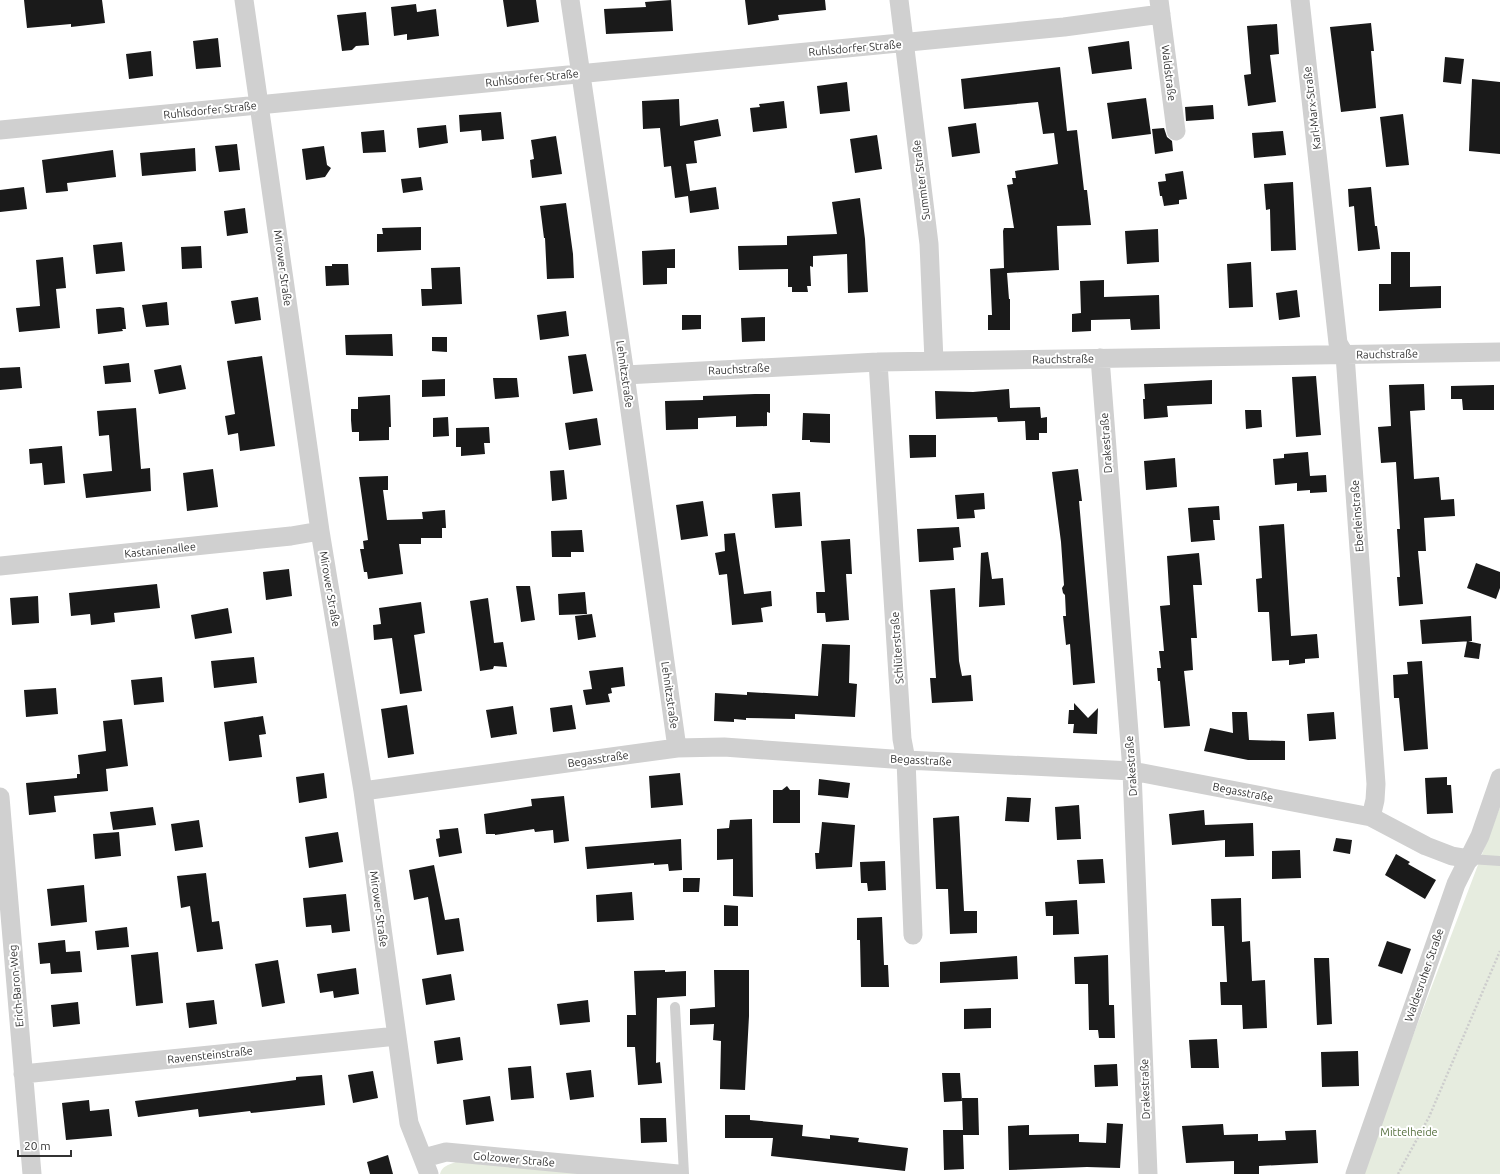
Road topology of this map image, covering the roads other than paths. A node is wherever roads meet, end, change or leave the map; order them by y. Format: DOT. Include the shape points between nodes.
graph roads {
  1 [pos="244,0"];
  2 [pos="570,0"];
  3 [pos="899,0"];
  4 [pos="1300,0"];
  5 [pos="1160,7"];
  6 [pos="1064,27"];
  7 [pos="905,43"];
  8 [pos="581,74"];
  9 [pos="260,105"];
  10 [pos="0,130"];
  11 [pos="1176,132"];
  12 [pos="1325,216"];
  13 [pos="1500,352"];
  14 [pos="1345,356"];
  15 [pos="1100,358"];
  16 [pos="934,361"];
  17 [pos="878,362"];
  18 [pos="625,375"];
  19 [pos="320,531"];
  20 [pos="0,566"];
  21 [pos="677,748"];
  22 [pos="906,760"];
  23 [pos="1132,771"];
  24 [pos="1500,778"];
  25 [pos="362,791"];
  26 [pos="0,797"];
  27 [pos="1371,817"];
  28 [pos="1470,859"];
  29 [pos="1500,860"];
  30 [pos="6,921"];
  31 [pos="913,935"];
  32 [pos="675,1007"];
  33 [pos="397,1036"];
  34 [pos="24,1074"];
  35 [pos="426,1166"];
  36 [pos="32,1174"];
  37 [pos="678,1174"];
  38 [pos="684,1174"];
  39 [pos="1148,1174"];
  40 [pos="1355,1174"];
  1 -- 9 [label="street, Mirower Straße"];
  2 -- 8 [label="street, Lehnitzstraße"];
  3 -- 7 [label="street, Summter Straße"];
  4 -- 12 [label="street, Karl-Marx-Straße"];
  5 -- 6 [label="street, Waldstraße"];
  5 -- 11 [label="street, Waldstraße"];
  6 -- 7 [label="street, Ruhlsdorfer Straße"];
  7 -- 8 [label="street, Ruhlsdorfer Straße"];
  7 -- 16 [label="street, Summter Straße" via="928,244"];
  8 -- 9 [label="street, Ruhlsdorfer Straße"];
  8 -- 18 [label="street, Lehnitzstraße"];
  9 -- 10 [label="street, Ruhlsdorfer Straße"];
  9 -- 19 [label="street, Mirower Straße"];
  12 -- 14 [label="street, Eberleinstraße" via="1338,343"];
  13 -- 14 [label="street, Rauchstraße"];
  14 -- 15 [label="street, Rauchstraße"];
  14 -- 27 [label="street, Eberleinstraße" via="1376,784"];
  15 -- 16 [label="street, Rauchstraße"];
  15 -- 23 [label="street, Drakestraße"];
  16 -- 17 [label="street, Rauchstraße"];
  17 -- 18 [label="street, Rauchstraße"];
  17 -- 22 [label="street, Schlüterstraße" via="902,740"];
  18 -- 21 [label="street, Lehnitzstraße"];
  19 -- 20 [label="street, Kastanienallee"];
  19 -- 25 [label="street, Mirower Straße"];
  21 -- 22 [label="street, Begasstraße" via="724,747"];
  21 -- 25 [label="street, Begasstraße"];
  22 -- 23 [label="street, Begasstraße"];
  22 -- 31 [label="street, Schlüterstraße"];
  23 -- 27 [label="street, Begasstraße"];
  23 -- 39 [label="street, Drakestraße"];
  24 -- 28 [label="street, Waldesruher Straße"];
  25 -- 33 [label="street, Mirower Straße"];
  26 -- 30 [label="street, Erich-Baron-Weg"];
  27 -- 28 [label="street, Begasstraße" via="1426,846 1452,856"];
  28 -- 29 [label="lane"];
  28 -- 40 [label="street, Waldesruher Straße" via="1456,884"];
  30 -- 34 [label="street, Erich-Baron-Weg"];
  32 -- 38 [label="lane"];
  33 -- 34 [label="street, Ravensteinstraße"];
  33 -- 35 [label="street, Mirower Straße" via="409,1123"];
  34 -- 36 [label="street, Erich-Baron-Weg"];
  35 -- 37 [label="street, Golzower Straße" via="446,1152"];
}
